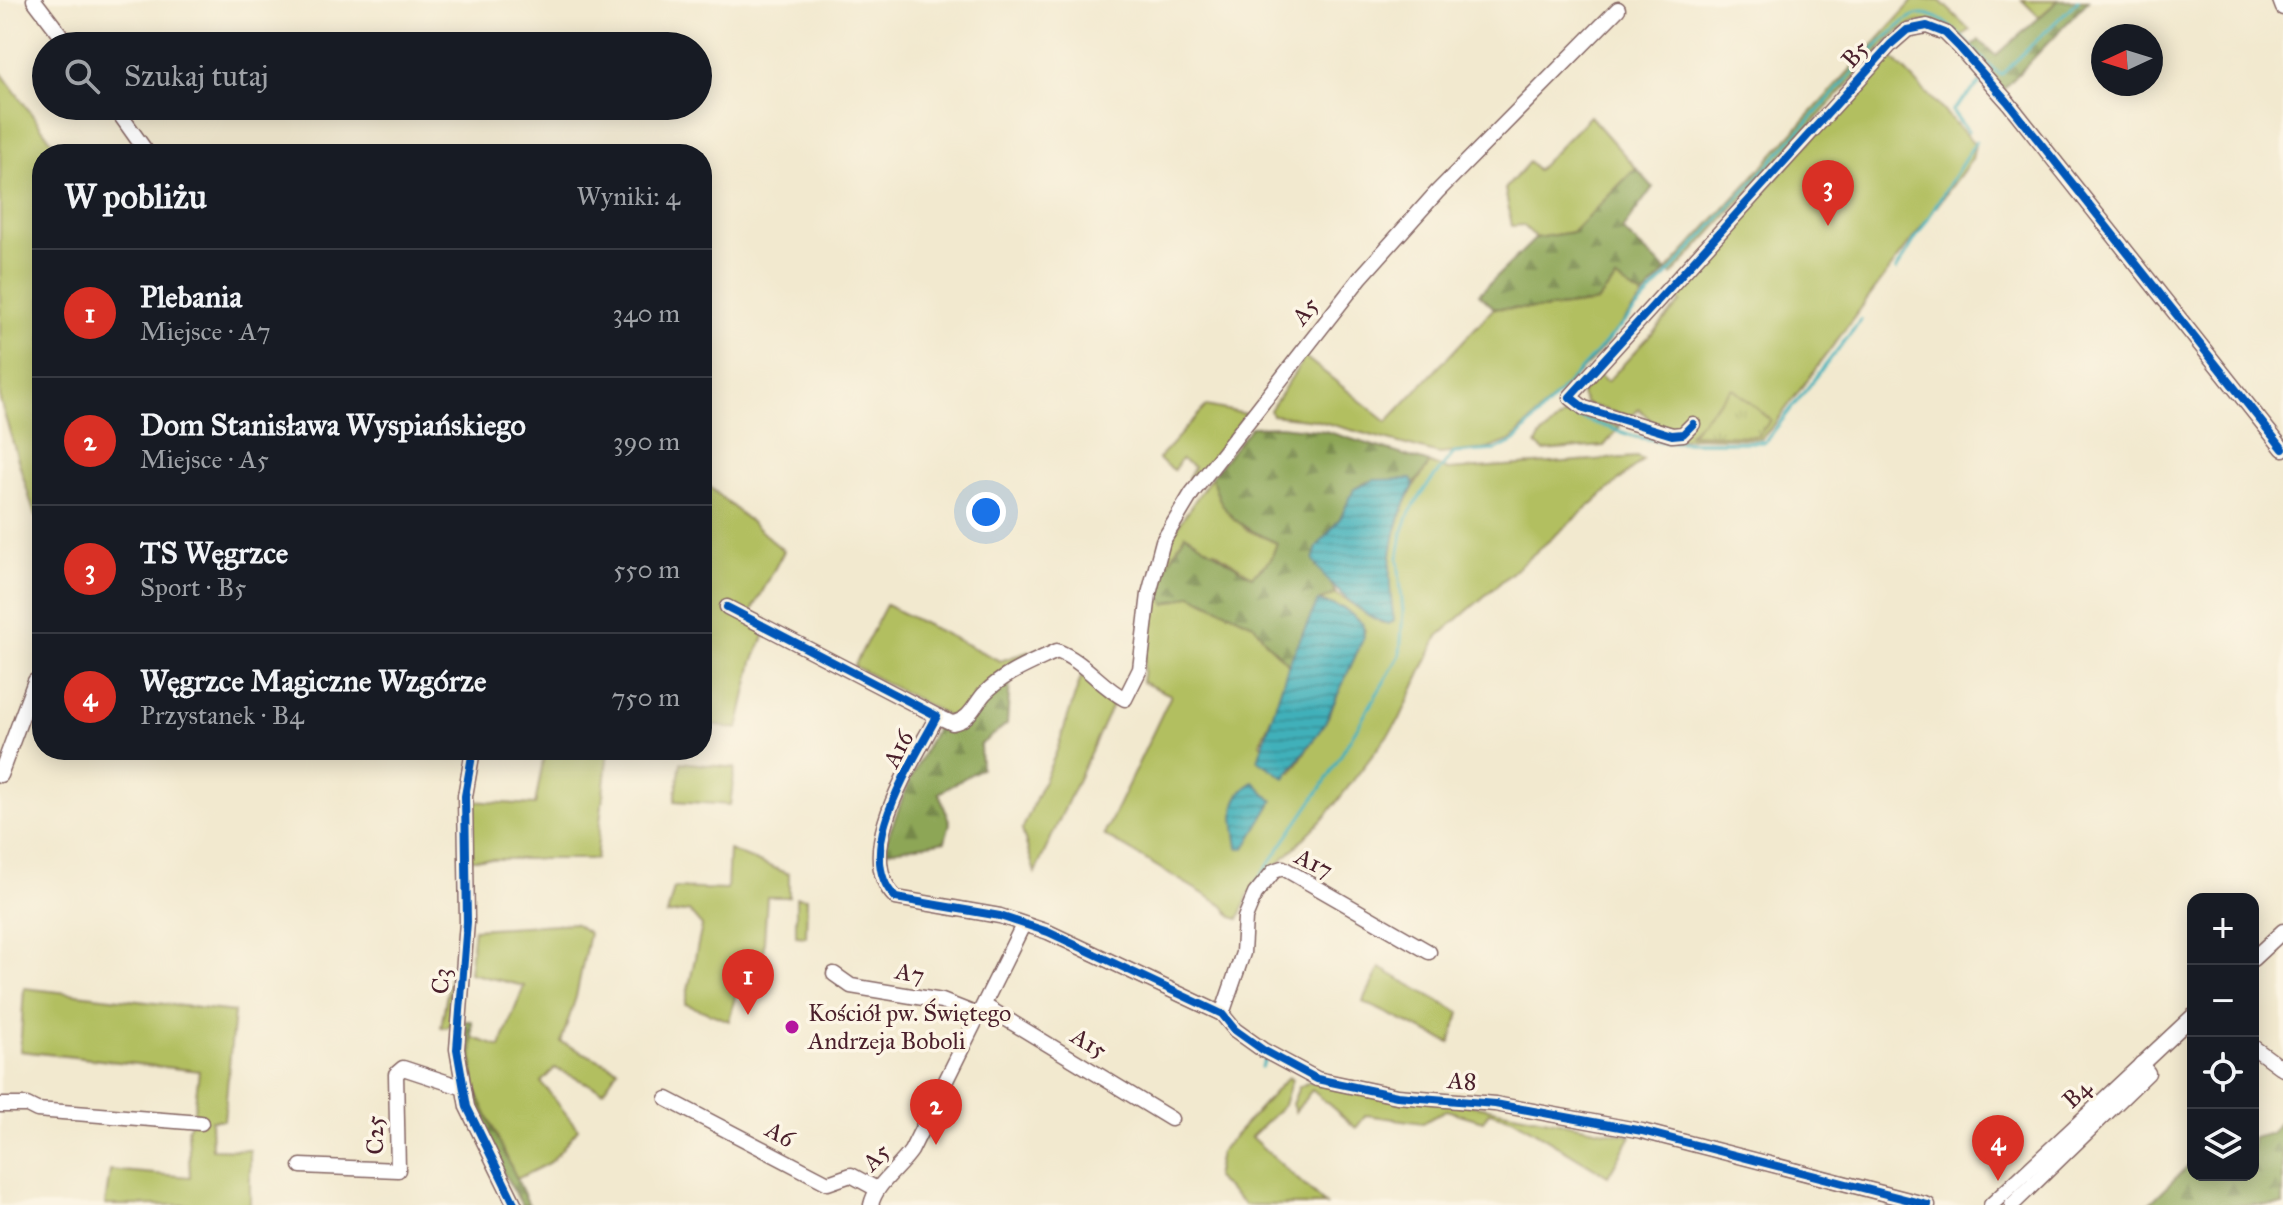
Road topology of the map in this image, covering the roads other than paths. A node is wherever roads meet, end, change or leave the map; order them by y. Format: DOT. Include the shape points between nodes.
graph roads {
  1 [pos="34,0"];
  2 [pos="2280,0"];
  3 [pos="2283,8"];
  4 [pos="1618,9"];
  5 [pos="58,32"];
  6 [pos="124,120"];
  7 [pos="141,144"];
  8 [pos="1693,424"];
  9 [pos="2283,449"];
  10 [pos="727,607"];
  11 [pos="32,689"];
  12 [pos="937,716"];
  13 [pos="471,760"];
  14 [pos="0,775"];
  15 [pos="1023,925"];
  16 [pos="2283,931"];
  17 [pos="1429,952"];
  18 [pos="2259,953"];
  19 [pos="834,974"];
  20 [pos="982,1011"];
  21 [pos="1224,1012"];
  22 [pos="2187,1022"];
  23 [pos="2259,1051"];
  24 [pos="2141,1064"];
  25 [pos="2283,1069"];
  26 [pos="461,1087"];
  27 [pos="667,1099"];
  28 [pos="0,1105"];
  29 [pos="1171,1119"];
  30 [pos="201,1123"];
  31 [pos="301,1166"];
  32 [pos="875,1188"];
  33 [pos="515,1205"];
  34 [pos="871,1205"];
  35 [pos="1928,1205"];
  36 [pos="1991,1205"];
  37 [pos="2012,1205"];
  1 -- 5 [label="street"];
  2 -- 3 [label="street"];
  4 -- 12 [label="street, A5" via="1371,266 1192,493 1163,541 1149,594 1140,669 1125,699 1057,651 1002,679 967,718 952,723"];
  6 -- 7 [label="street"];
  8 -- 9 [label="street, B5" via="1683,434 1672,435 1584,408 1570,397 1891,44 1907,30 1927,26 1949,36 2007,101"];
  10 -- 12 [label="street, A16"];
  11 -- 14 [label="street"];
  12 -- 15 [label="street, A16" via="878,841 882,880 896,898"];
  13 -- 26 [label="street, C3" via="465,796 467,922 457,1049"];
  15 -- 20 [label="street, A5"];
  15 -- 21 [label="street, A8"];
  16 -- 18 [label="street"];
  17 -- 21 [label="street, A17" via="1283,868 1255,894 1245,918 1243,953"];
  19 -- 20 [label="street, A7" via="851,986"];
  20 -- 29 [label="street, A15"];
  20 -- 32 [label="street, A5" via="911,1151"];
  21 -- 35 [label="street, A8" via="1235,1030 1317,1079 1397,1096 1495,1104 1642,1131"];
  22 -- 24 [label="street, B4"];
  23 -- 25 [label="street"];
  24 -- 36 [label="street, B4"];
  24 -- 37 [label="street" via="2148,1073"];
  26 -- 31 [label="street, C25" via="403,1068 396,1074 398,1170"];
  26 -- 33 [label="street, C3"];
  27 -- 32 [label="street, A6" via="828,1183 851,1175"];
  28 -- 30 [label="street"];
  32 -- 34 [label="street, A5"];
}
